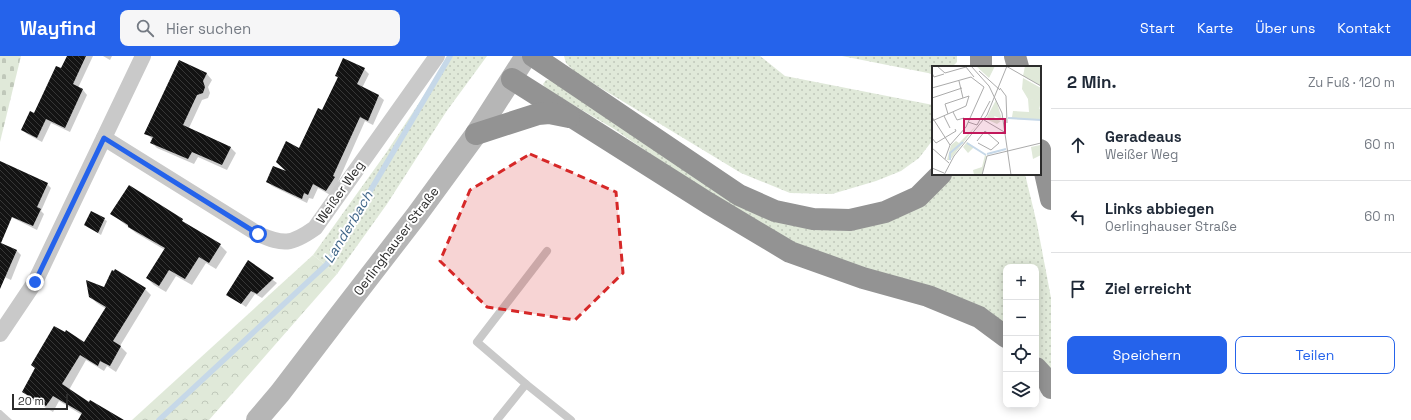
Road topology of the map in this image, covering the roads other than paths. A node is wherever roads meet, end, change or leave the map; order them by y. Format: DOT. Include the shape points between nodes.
graph roads {
  1 [pos="143,56"];
  2 [pos="437,56"];
  3 [pos="526,56"];
  4 [pos="533,56"];
  5 [pos="1015,56"];
  6 [pos="1018,66"];
  7 [pos="512,78"];
  8 [pos="574,118"];
  9 [pos="476,134"];
  10 [pos="104,138"];
  11 [pos="1041,154"];
  12 [pos="941,175"];
  13 [pos="1051,199"];
  14 [pos="547,251"];
  15 [pos="0,334"];
  16 [pos="1005,336"];
  17 [pos="1039,371"];
  18 [pos="526,384"];
  19 [pos="1051,388"];
  20 [pos="257,420"];
  21 [pos="497,420"];
  22 [pos="571,420"];
  1 -- 10 [label="street"];
  2 -- 10 [label="street, Weißer Weg" via="315,228 291,242 274,241 258,234"];
  3 -- 7 [label="main road, Oerlinghauser Straße"];
  4 -- 12 [label="highway" via="739,195 775,211 813,219 850,220 885,212 918,197"];
  5 -- 6 [label="highway"];
  7 -- 8 [label="highway"];
  7 -- 9 [label="main road, Oerlinghauser Straße"];
  8 -- 9 [label="highway" via="549,113 538,114"];
  8 -- 16 [label="highway" via="790,252 863,278 928,296 978,317"];
  9 -- 20 [label="main road, Oerlinghauser Straße" via="280,394"];
  10 -- 15 [label="street" via="35,282"];
  11 -- 13 [label="highway"];
  14 -- 18 [label="lane" via="478,342"];
  17 -- 19 [label="highway"];
  18 -- 21 [label="lane"];
  18 -- 22 [label="lane"];
}
